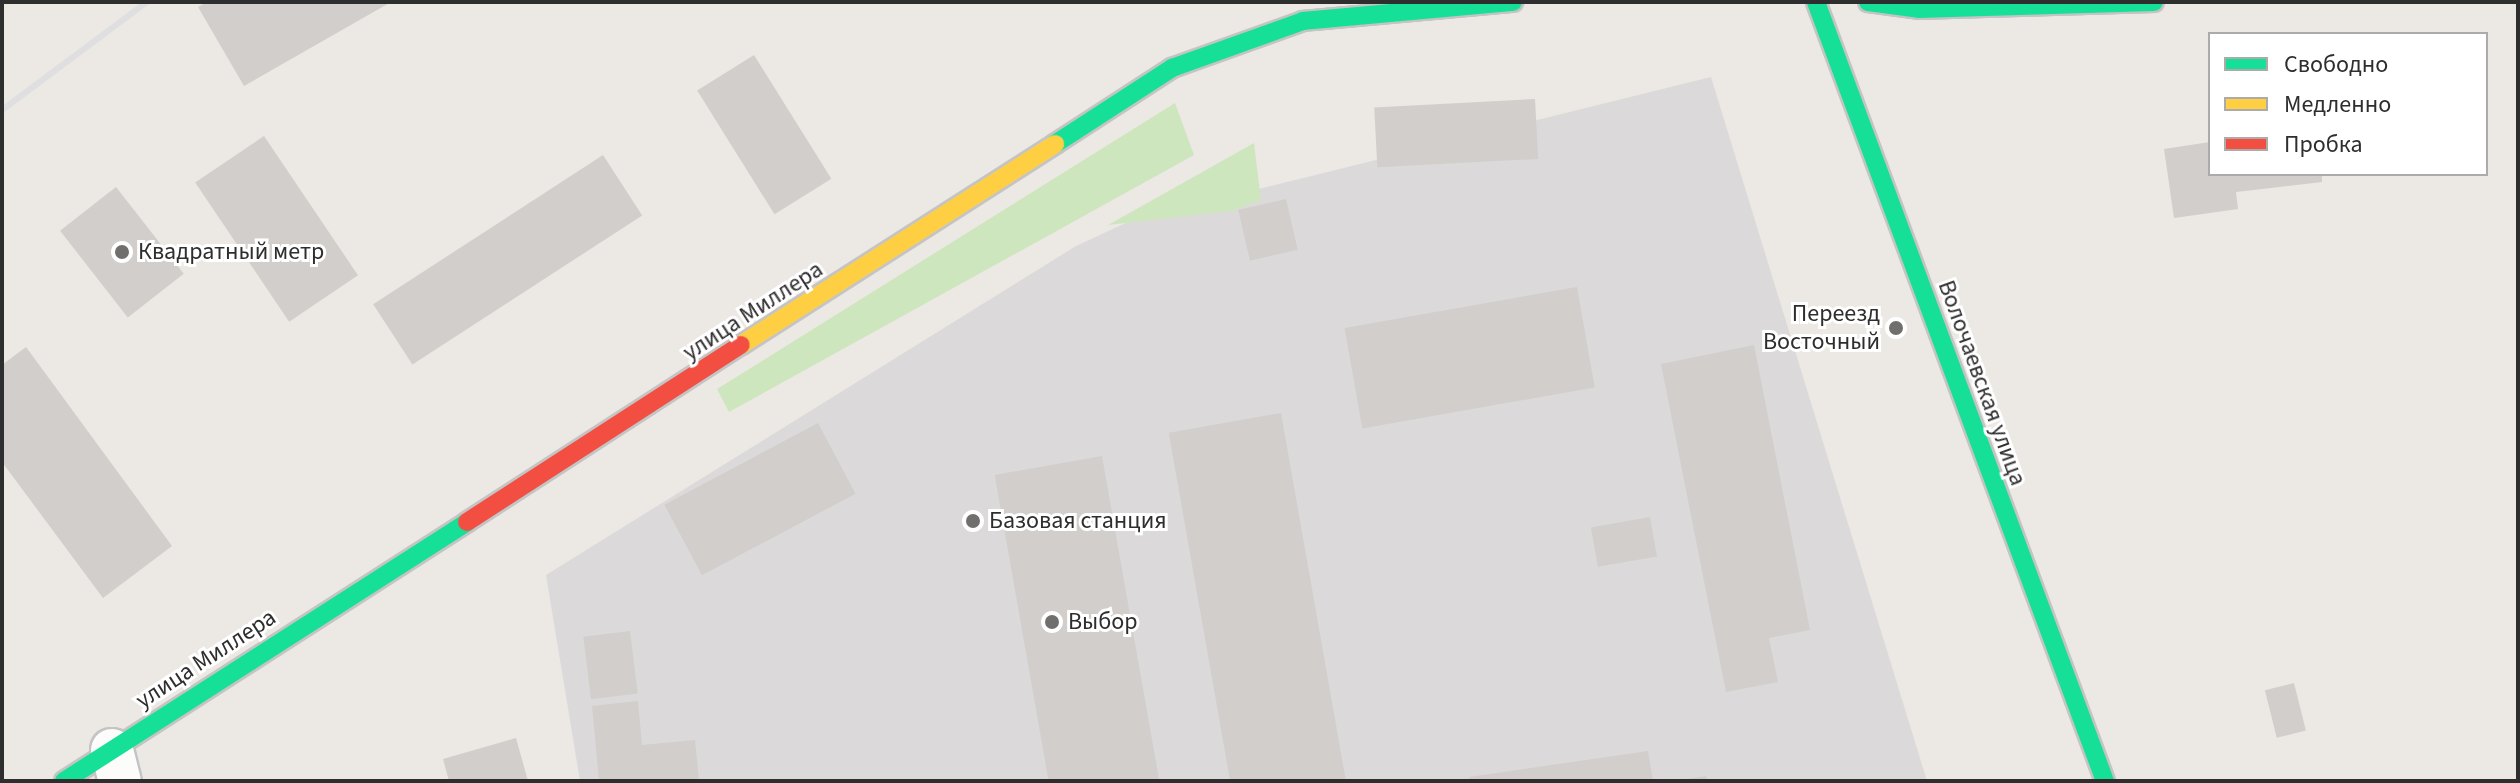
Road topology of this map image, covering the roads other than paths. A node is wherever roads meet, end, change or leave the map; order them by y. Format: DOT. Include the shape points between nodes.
graph roads {
  1 [pos="1513,2"];
  2 [pos="1816,2"];
  3 [pos="1868,2"];
  4 [pos="2154,2"];
  5 [pos="116,765"];
  6 [pos="64,781"];
  7 [pos="2105,781"];
  1 -- 5 [label="main road, улица Миллера" via="1303,21 1172,68"];
  2 -- 7 [label="main road, Волочаевская улица"];
  3 -- 4 [label="main road" via="1919,9"];
  5 -- 6 [label="main road, улица Миллера"];
}
